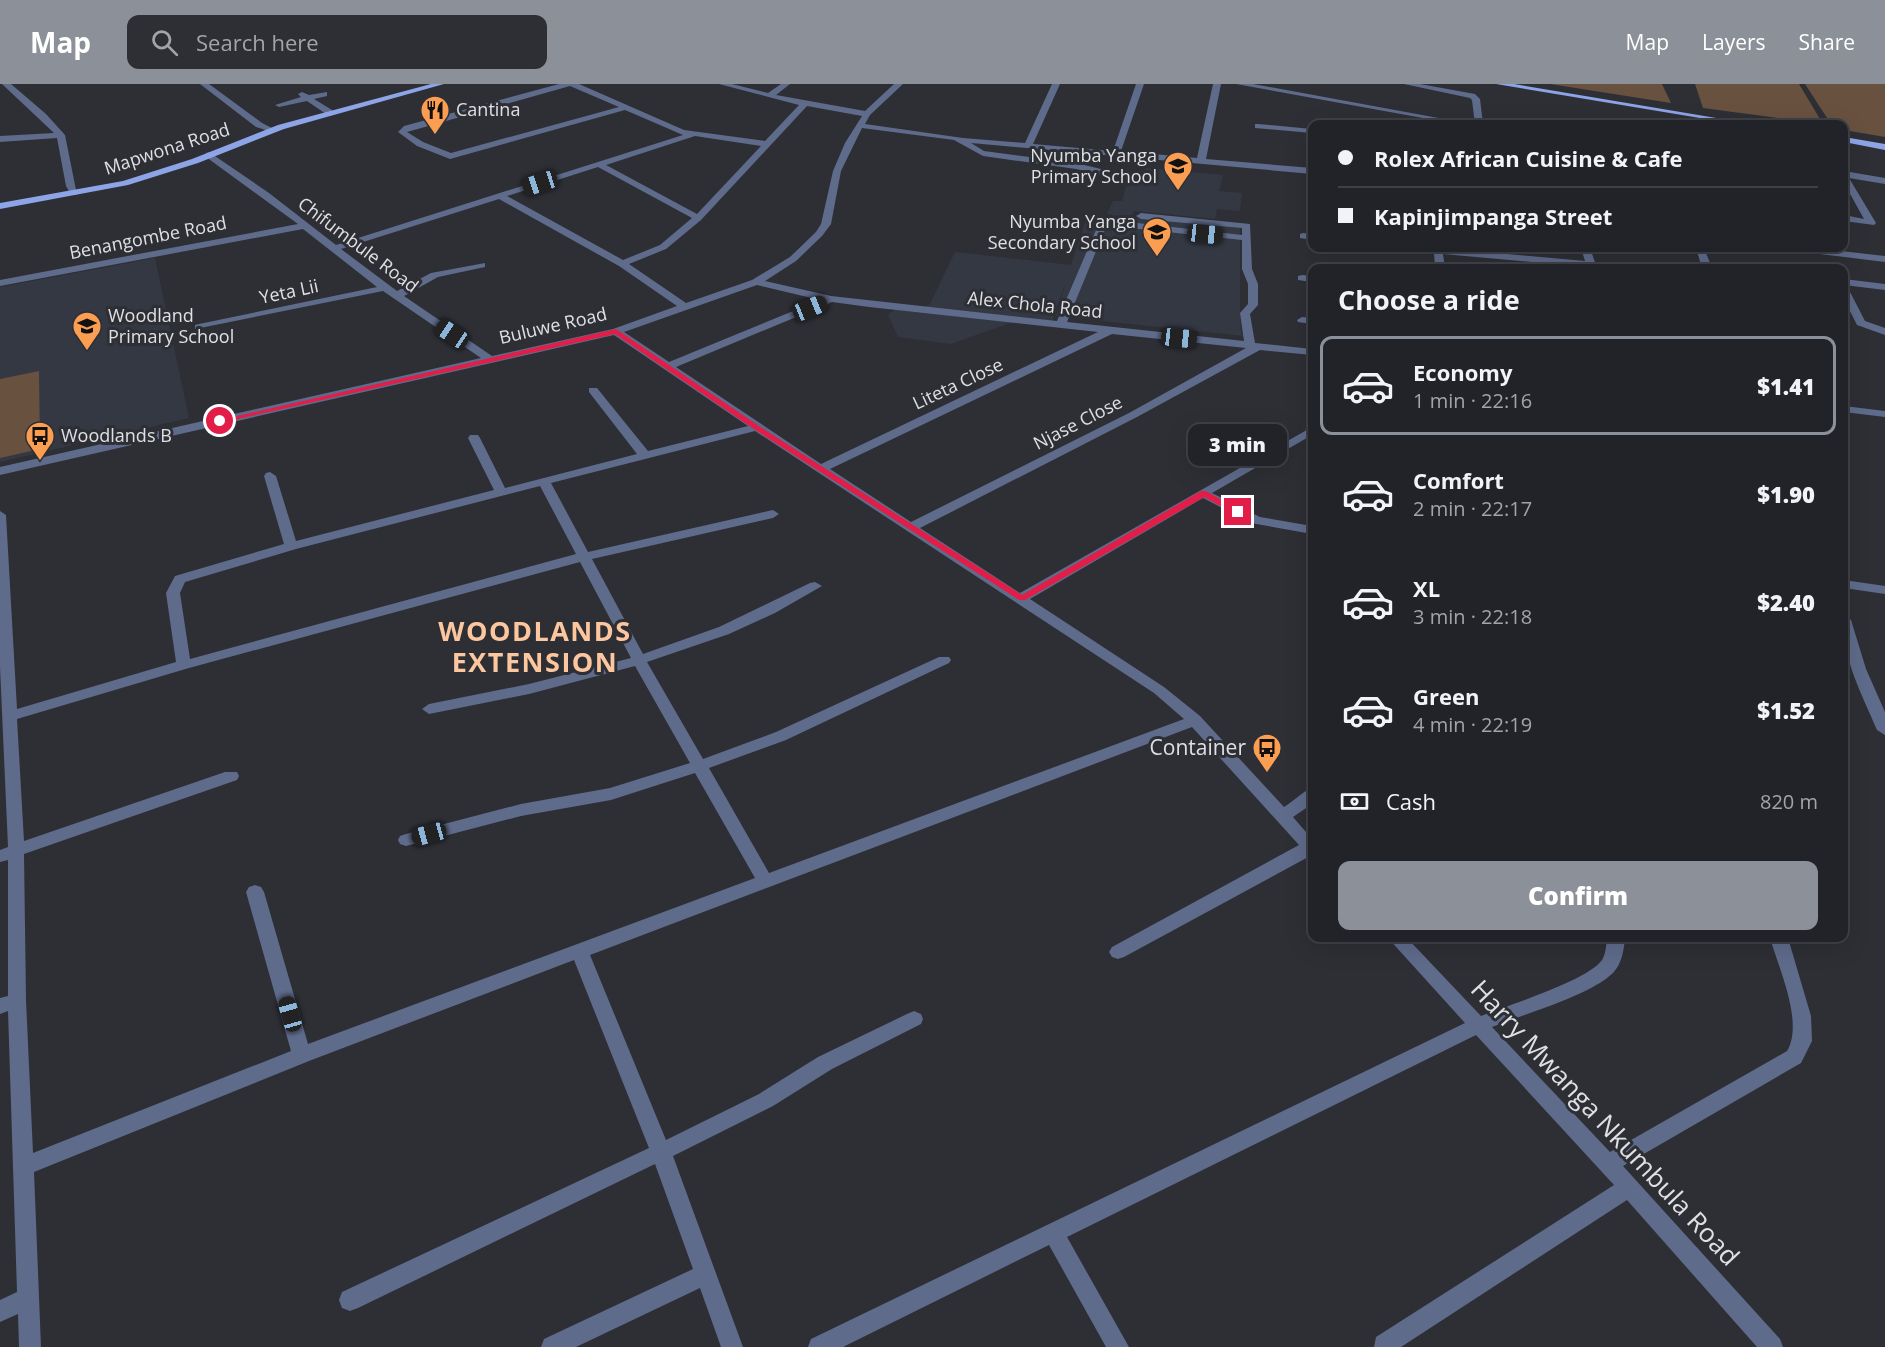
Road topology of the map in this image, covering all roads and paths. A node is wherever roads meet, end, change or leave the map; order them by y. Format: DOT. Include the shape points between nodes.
graph roads {
  1 [pos="6,84"];
  2 [pos="204,84"];
  3 [pos="440,84"];
  4 [pos="568,84"];
  5 [pos="573,84"];
  6 [pos="723,84"];
  7 [pos="786,84"];
  8 [pos="899,84"];
  9 [pos="1056,84"];
  10 [pos="1140,84"];
  11 [pos="1217,84"];
  12 [pos="1240,84"];
  13 [pos="1407,84"];
  14 [pos="1500,84"];
  15 [pos="324,94"];
  16 [pos="303,95"];
  17 [pos="769,96"];
  18 [pos="804,104"];
  19 [pos="279,105"];
  20 [pos="624,108"];
  21 [pos="329,112"];
  22 [pos="867,114"];
  23 [pos="1444,120"];
  24 [pos="1479,120"];
  25 [pos="1723,120"];
  26 [pos="862,126"];
  27 [pos="1258,126"];
  28 [pos="272,130"];
  29 [pos="1308,131"];
  30 [pos="61,135"];
  31 [pos="694,135"];
  32 [pos="0,139"];
  33 [pos="963,140"];
  34 [pos="1848,141"];
  35 [pos="768,144"];
  36 [pos="1027,147"];
  37 [pos="1885,147"];
  38 [pos="1116,153"];
  39 [pos="209,155"];
  40 [pos="1201,160"];
  41 [pos="600,165"];
  42 [pos="1308,171"];
  43 [pos="1106,173"];
  44 [pos="1848,176"];
  45 [pos="1885,182"];
  46 [pos="1848,183"];
  47 [pos="74,193"];
  48 [pos="500,196"];
  49 [pos="0,206"];
  50 [pos="1141,216"];
  51 [pos="1848,217"];
  52 [pos="698,218"];
  53 [pos="303,226"];
  54 [pos="1247,238"];
  55 [pos="335,248"];
  56 [pos="1464,252"];
  57 [pos="1824,253"];
  58 [pos="1885,258"];
  59 [pos="622,264"];
  60 [pos="1566,264"];
  61 [pos="482,265"];
  62 [pos="756,282"];
  63 [pos="1848,282"];
  64 [pos="0,283"];
  65 [pos="1885,287"];
  66 [pos="386,288"];
  67 [pos="396,296"];
  68 [pos="1848,298"];
  69 [pos="831,299"];
  70 [pos="687,308"];
  71 [pos="1061,325"];
  72 [pos="199,327"];
  73 [pos="616,331"];
  74 [pos="1109,331"];
  75 [pos="1885,332"];
  76 [pos="1254,345"];
  77 [pos="1308,352"];
  78 [pos="489,359"];
  79 [pos="666,367"];
  80 [pos="593,390"];
  81 [pos="1848,410"];
  82 [pos="1885,414"];
  83 [pos="757,427"];
  84 [pos="1308,432"];
  85 [pos="474,438"];
  86 [pos="645,456"];
  87 [pos="822,468"];
  88 [pos="0,471"];
  89 [pos="270,476"];
  90 [pos="544,481"];
  91 [pos="501,492"];
  92 [pos="1203,493"];
  93 [pos="773,514"];
  94 [pos="0,515"];
  95 [pos="912,527"];
  96 [pos="1308,529"];
  97 [pos="291,546"];
  98 [pos="582,556"];
  99 [pos="1848,585"];
  100 [pos="815,586"];
  101 [pos="1885,590"];
  102 [pos="1022,598"];
  103 [pos="3,610"];
  104 [pos="1848,633"];
  105 [pos="639,660"];
  106 [pos="944,660"];
  107 [pos="184,665"];
  108 [pos="1848,668"];
  109 [pos="1859,669"];
  110 [pos="429,709"];
  111 [pos="11,716"];
  112 [pos="1195,720"];
  113 [pos="1885,730"];
  114 [pos="699,766"];
  115 [pos="231,776"];
  116 [pos="1308,798"];
  117 [pos="1282,816"];
  118 [pos="406,840"];
  119 [pos="1308,845"];
  120 [pos="1308,850"];
  121 [pos="8,853"];
  122 [pos="765,880"];
  123 [pos="255,892"];
  124 [pos="1401,942"];
  125 [pos="1615,942"];
  126 [pos="1780,942"];
  127 [pos="1118,952"];
  128 [pos="580,953"];
  129 [pos="9,1003"];
  130 [pos="914,1019"];
  131 [pos="1478,1025"];
  132 [pos="302,1055"];
  133 [pos="661,1152"];
  134 [pos="1608,1164"];
  135 [pos="24,1166"];
  136 [pos="1629,1187"];
  137 [pos="1053,1233"];
  138 [pos="705,1274"];
  139 [pos="26,1299"];
  140 [pos="350,1300"];
  141 [pos="0,1311"];
  142 [pos="1383,1345"];
  143 [pos="30,1347"];
  144 [pos="552,1347"];
  145 [pos="732,1347"];
  146 [pos="819,1347"];
  147 [pos="1118,1347"];
  148 [pos="1772,1347"];
  1 -- 30 [label="street"];
  2 -- 28 [label="street" via="259,125"];
  3 -- 21 [label="main road, Mapwona Road"];
  4 -- 20 [label="street" via="402,132 450,156"];
  5 -- 20 [label="street"];
  6 -- 17 [label="street"];
  7 -- 17 [label="street"];
  8 -- 22 [label="street, Buluwe Road"];
  9 -- 36 [label="street"];
  10 -- 38 [label="street"];
  11 -- 40 [label="street"];
  12 -- 23 [label="street"];
  13 -- 24 [label="street" via="1472,96 1476,99"];
  14 -- 25 [label="main road"];
  15 -- 16 [label="street"];
  16 -- 19 [label="street"];
  16 -- 21 [label="street"];
  17 -- 18 [label="street"];
  18 -- 22 [label="street"];
  18 -- 35 [label="street"];
  20 -- 31 [label="street"];
  21 -- 28 [label="main road, Mapwona Road"];
  22 -- 26 [label="street, Buluwe Road"];
  26 -- 33 [label="street"];
  26 -- 62 [label="street, Buluwe Road" via="849,143 837,171 829,212 819,234 793,259"];
  27 -- 29 [label="street"];
  28 -- 39 [label="main road, Mapwona Road"];
  30 -- 32 [label="street"];
  30 -- 47 [label="street"];
  31 -- 35 [label="street"];
  31 -- 41 [label="street"];
  33 -- 36 [label="street"];
  33 -- 43 [label="street" via="976,151"];
  34 -- 37 [label="main road"];
  35 -- 52 [label="street"];
  36 -- 38 [label="street"];
  38 -- 40 [label="street"];
  39 -- 47 [label="main road, Mapwona Road" via="141,178"];
  39 -- 53 [label="street, Chifumbule Road"];
  40 -- 42 [label="street"];
  41 -- 48 [label="street"];
  41 -- 52 [label="street"];
  44 -- 45 [label="street"];
  46 -- 51 [label="street" via="1871,223"];
  47 -- 49 [label="main road, Mapwona Road"];
  48 -- 55 [label="street"];
  48 -- 59 [label="street"];
  50 -- 54 [label="street" via="1247,226"];
  52 -- 59 [label="street" via="663,247"];
  53 -- 55 [label="street, Chifumbule Road"];
  53 -- 64 [label="street, Benangombe Road"];
  54 -- 71 [label="street" via="1106,223"];
  54 -- 76 [label="street" via="1253,305 1245,313"];
  55 -- 66 [label="street, Chifumbule Road"];
  56 -- 60 [label="street"];
  57 -- 58 [label="street"];
  59 -- 70 [label="street"];
  61 -- 67 [label="street" via="435,275"];
  62 -- 69 [label="street, Alex Chola Road"];
  62 -- 70 [label="street, Buluwe Road"];
  63 -- 65 [label="street"];
  66 -- 67 [label="street, Chifumbule Road"];
  66 -- 72 [label="street, Yeta Lii"];
  67 -- 78 [label="street, Chifumbule Road"];
  68 -- 75 [label="street" via="1861,323"];
  69 -- 71 [label="street, Alex Chola Road"];
  69 -- 79 [label="street"];
  70 -- 73 [label="street, Buluwe Road"];
  71 -- 74 [label="street, Alex Chola Road"];
  73 -- 78 [label="street, Buluwe Road"];
  73 -- 79 [label="street"];
  74 -- 76 [label="street, Alex Chola Road"];
  74 -- 87 [label="street, Liteta Close"];
  76 -- 77 [label="street, Alex Chola Road"];
  76 -- 95 [label="street, Njase Close" via="1133,415"];
  78 -- 88 [label="street, Buluwe Road"];
  79 -- 83 [label="street"];
  80 -- 86 [label="street"];
  81 -- 82 [label="street"];
  83 -- 86 [label="street"];
  83 -- 87 [label="street"];
  84 -- 92 [label="street"];
  85 -- 91 [label="street"];
  86 -- 90 [label="street"];
  87 -- 95 [label="street"];
  89 -- 97 [label="street"];
  90 -- 91 [label="street"];
  90 -- 98 [label="street"];
  91 -- 97 [label="street"];
  92 -- 96 [label="street" via="1256,520"];
  92 -- 102 [label="street"];
  93 -- 98 [label="street"];
  94 -- 103 [label="street"];
  95 -- 102 [label="street"];
  97 -- 107 [label="street" via="178,580 173,593"];
  98 -- 105 [label="street"];
  98 -- 107 [label="street"];
  99 -- 101 [label="street"];
  100 -- 105 [label="street" via="705,639"];
  102 -- 112 [label="street" via="1159,690"];
  103 -- 111 [label="street"];
  104 -- 109 [label="street"];
  105 -- 110 [label="street" via="568,680"];
  105 -- 114 [label="street"];
  106 -- 114 [label="street" via="781,736"];
  107 -- 111 [label="street"];
  108 -- 109 [label="street"];
  109 -- 113 [label="street"];
  111 -- 121 [label="street"];
  112 -- 117 [label="street"];
  112 -- 122 [label="street"];
  114 -- 118 [label="street" via="611,794 521,810"];
  114 -- 122 [label="street"];
  115 -- 121 [label="street"];
  116 -- 117 [label="street"];
  117 -- 119 [label="street"];
  120 -- 127 [label="street"];
  121 -- 129 [label="street"];
  122 -- 128 [label="street"];
  123 -- 132 [label="street"];
  124 -- 131 [label="street, Harry Mwanga Nkumbula Road"];
  125 -- 131 [label="street" via="1612,960 1599,973"];
  126 -- 134 [label="street" via="1802,1017 1803,1041 1794,1058"];
  128 -- 132 [label="street"];
  128 -- 133 [label="street"];
  129 -- 135 [label="street"];
  130 -- 133 [label="street"];
  131 -- 134 [label="street, Harry Mwanga Nkumbula Road"];
  131 -- 137 [label="street"];
  132 -- 135 [label="street"];
  133 -- 138 [label="street"];
  133 -- 140 [label="street"];
  134 -- 136 [label="street, Harry Mwanga Nkumbula Road"];
  135 -- 139 [label="street"];
  136 -- 142 [label="street"];
  136 -- 148 [label="street, Harry Mwanga Nkumbula Road"];
  137 -- 146 [label="street"];
  137 -- 147 [label="street"];
  138 -- 144 [label="street"];
  138 -- 145 [label="street"];
  139 -- 141 [label="street"];
  139 -- 143 [label="street"];
}
